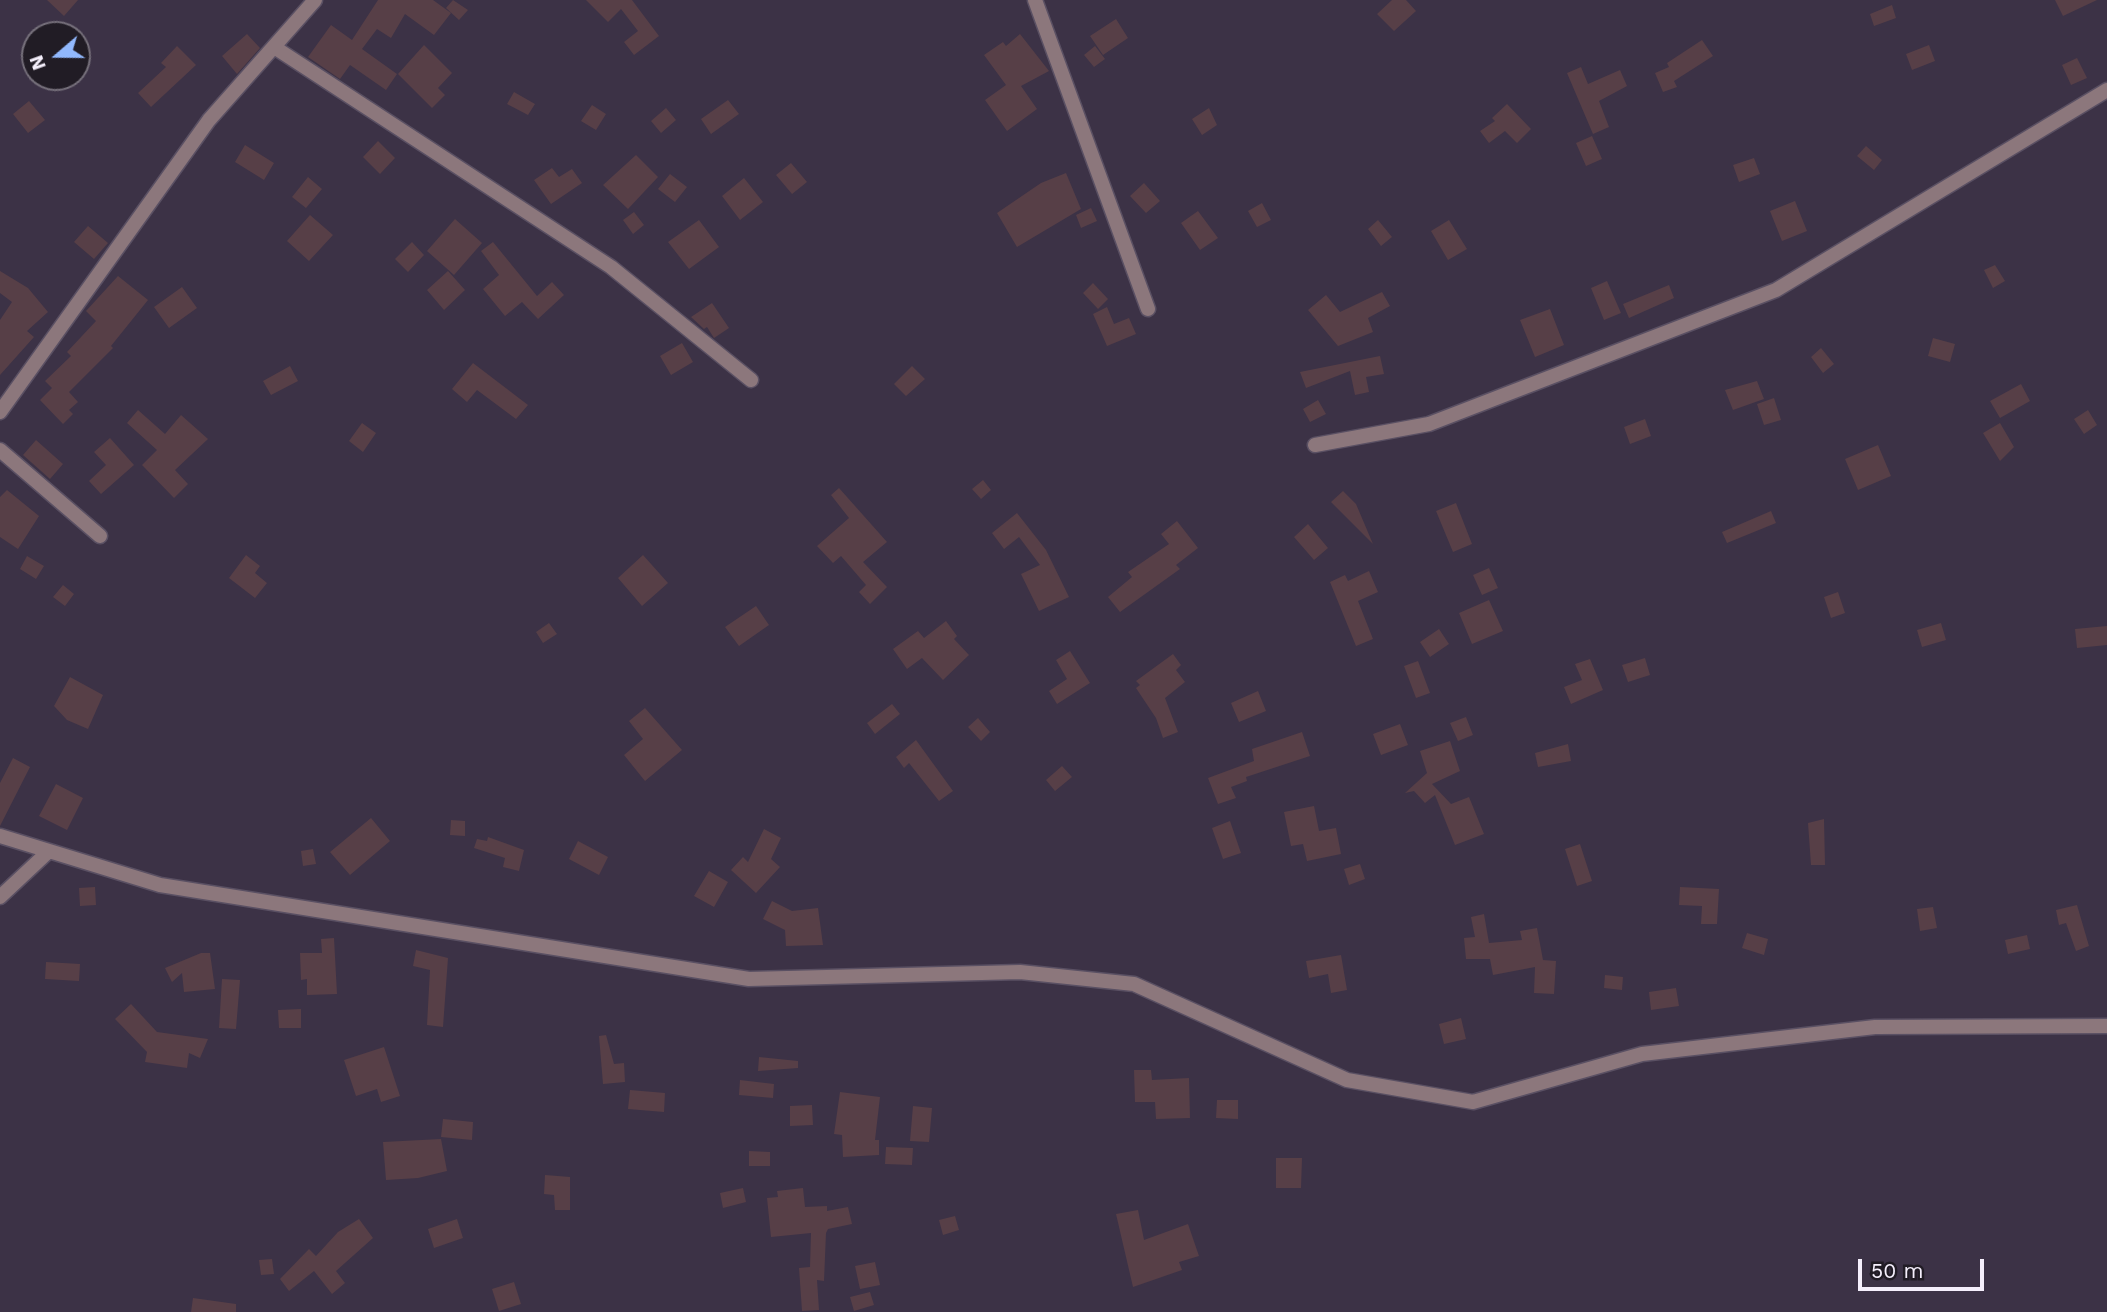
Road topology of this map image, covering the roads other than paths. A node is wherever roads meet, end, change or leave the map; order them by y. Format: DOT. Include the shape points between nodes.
graph roads {
  1 [pos="315,0"];
  2 [pos="1035,0"];
  3 [pos="274,47"];
  4 [pos="2107,90"];
  5 [pos="1148,309"];
  6 [pos="751,380"];
  7 [pos="0,412"];
  8 [pos="1315,445"];
  9 [pos="0,450"];
  10 [pos="100,536"];
  11 [pos="0,836"];
  12 [pos="48,852"];
  13 [pos="0,897"];
  14 [pos="2107,1026"];
  1 -- 3 [label="street"];
  2 -- 5 [label="street"];
  3 -- 6 [label="street" via="611,267"];
  3 -- 7 [label="street" via="209,120"];
  4 -- 8 [label="street" via="1776,290 1429,424"];
  9 -- 10 [label="street"];
  11 -- 12 [label="street"];
  12 -- 13 [label="street"];
  12 -- 14 [label="street" via="160,885 749,979 1020,972 1135,984 1347,1080 1473,1102 1642,1054 1875,1027"];
}
